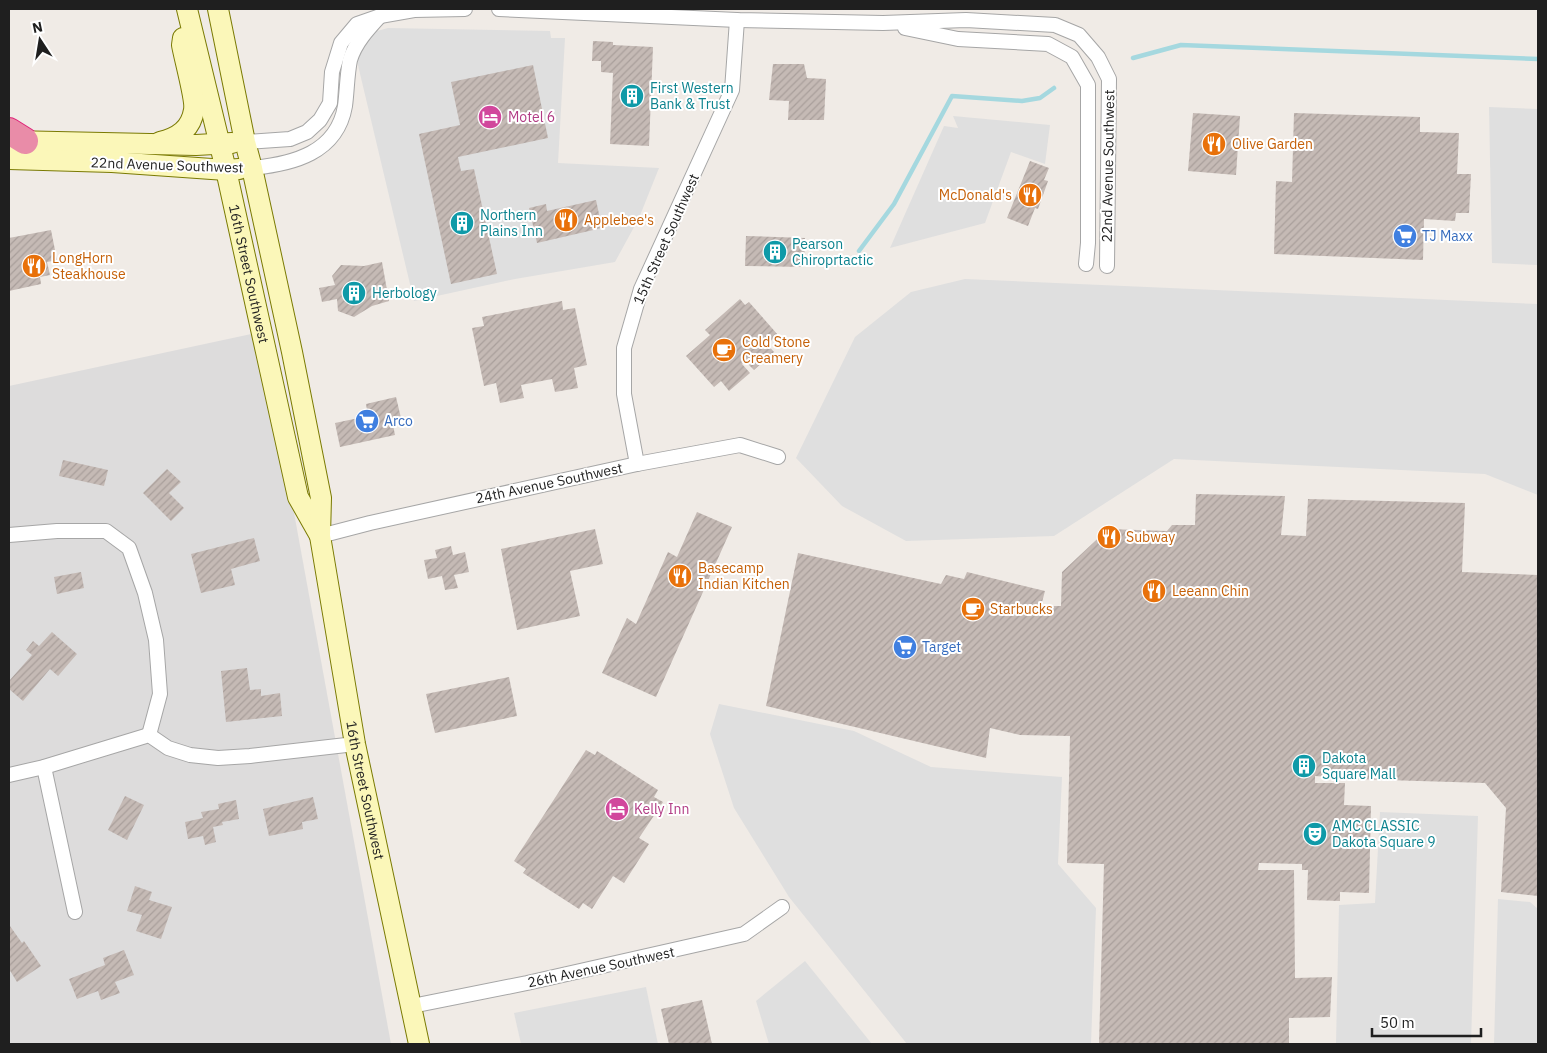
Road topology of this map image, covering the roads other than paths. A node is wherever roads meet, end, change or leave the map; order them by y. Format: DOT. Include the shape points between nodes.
graph roads {
  1 [pos="186,9"];
  2 [pos="218,9"];
  3 [pos="465,9"];
  4 [pos="499,9"];
  5 [pos="380,16"];
  6 [pos="737,20"];
  7 [pos="882,23"];
  8 [pos="245,142"];
  9 [pos="13,143"];
  10 [pos="152,143"];
  11 [pos="220,143"];
  12 [pos="252,168"];
  13 [pos="226,170"];
  14 [pos="1086,264"];
  15 [pos="1107,266"];
  16 [pos="778,457"];
  17 [pos="637,464"];
  18 [pos="9,535"];
  19 [pos="320,536"];
  20 [pos="149,736"];
  21 [pos="355,744"];
  22 [pos="44,767"];
  23 [pos="9,775"];
  24 [pos="782,907"];
  25 [pos="75,912"];
  26 [pos="412,1006"];
  27 [pos="419,1044"];
  1 -- 10 [label="main road" via="182,45 195,108 188,128 171,140"];
  1 -- 11 [label="main road, 16th Street Southwest"];
  2 -- 8 [label="main road, 16th Street Southwest"];
  3 -- 5 [label="street, 22nd Avenue Southwest" via="414,10"];
  4 -- 6 [label="street, 22nd Avenue Southwest"];
  5 -- 8 [label="street, 22nd Avenue Southwest" via="357,24 341,43 332,72 330,103 320,120 307,132 290,139"];
  5 -- 12 [label="street, 22nd Avenue Southwest" via="362,36 350,60 345,108 337,131 328,142 310,154 278,165"];
  6 -- 7 [label="street, 22nd Avenue Southwest"];
  6 -- 17 [label="street, 15th Street Southwest" via="732,90 641,289 624,348 624,394"];
  7 -- 14 [label="street, 22nd Avenue Southwest" via="958,38 1048,44 1072,58 1088,85"];
  7 -- 15 [label="street, 22nd Avenue Southwest" via="966,20 1055,25 1079,35 1098,57 1109,79"];
  8 -- 11 [label="main road, 22nd Avenue Southwest"];
  8 -- 12 [label="main road, 16th Street Southwest"];
  9 -- 10 [label="main road, 22nd Avenue Southwest"];
  9 -- 13 [label="main road, 22nd Avenue Southwest" via="112,162"];
  10 -- 11 [label="main road, 22nd Avenue Southwest"];
  11 -- 13 [label="main road, 16th Street Southwest"];
  12 -- 13 [label="main road, 22nd Avenue Southwest"];
  12 -- 19 [label="main road, 16th Street Southwest" via="321,498"];
  13 -- 19 [label="main road, 16th Street Southwest" via="298,497"];
  16 -- 17 [label="street, 24th Avenue Southwest" via="740,445"];
  17 -- 19 [label="street, 24th Avenue Southwest"];
  18 -- 20 [label="street" via="57,531 106,532 129,548 145,593 156,640 160,694"];
  19 -- 21 [label="main road, 16th Street Southwest"];
  20 -- 21 [label="street" via="168,748 218,758"];
  20 -- 22 [label="street"];
  21 -- 26 [label="main road, 16th Street Southwest"];
  22 -- 23 [label="street"];
  22 -- 25 [label="street"];
  24 -- 26 [label="street, 26th Avenue Southwest" via="744,934"];
  26 -- 27 [label="main road, 16th Street Southwest"];
}
